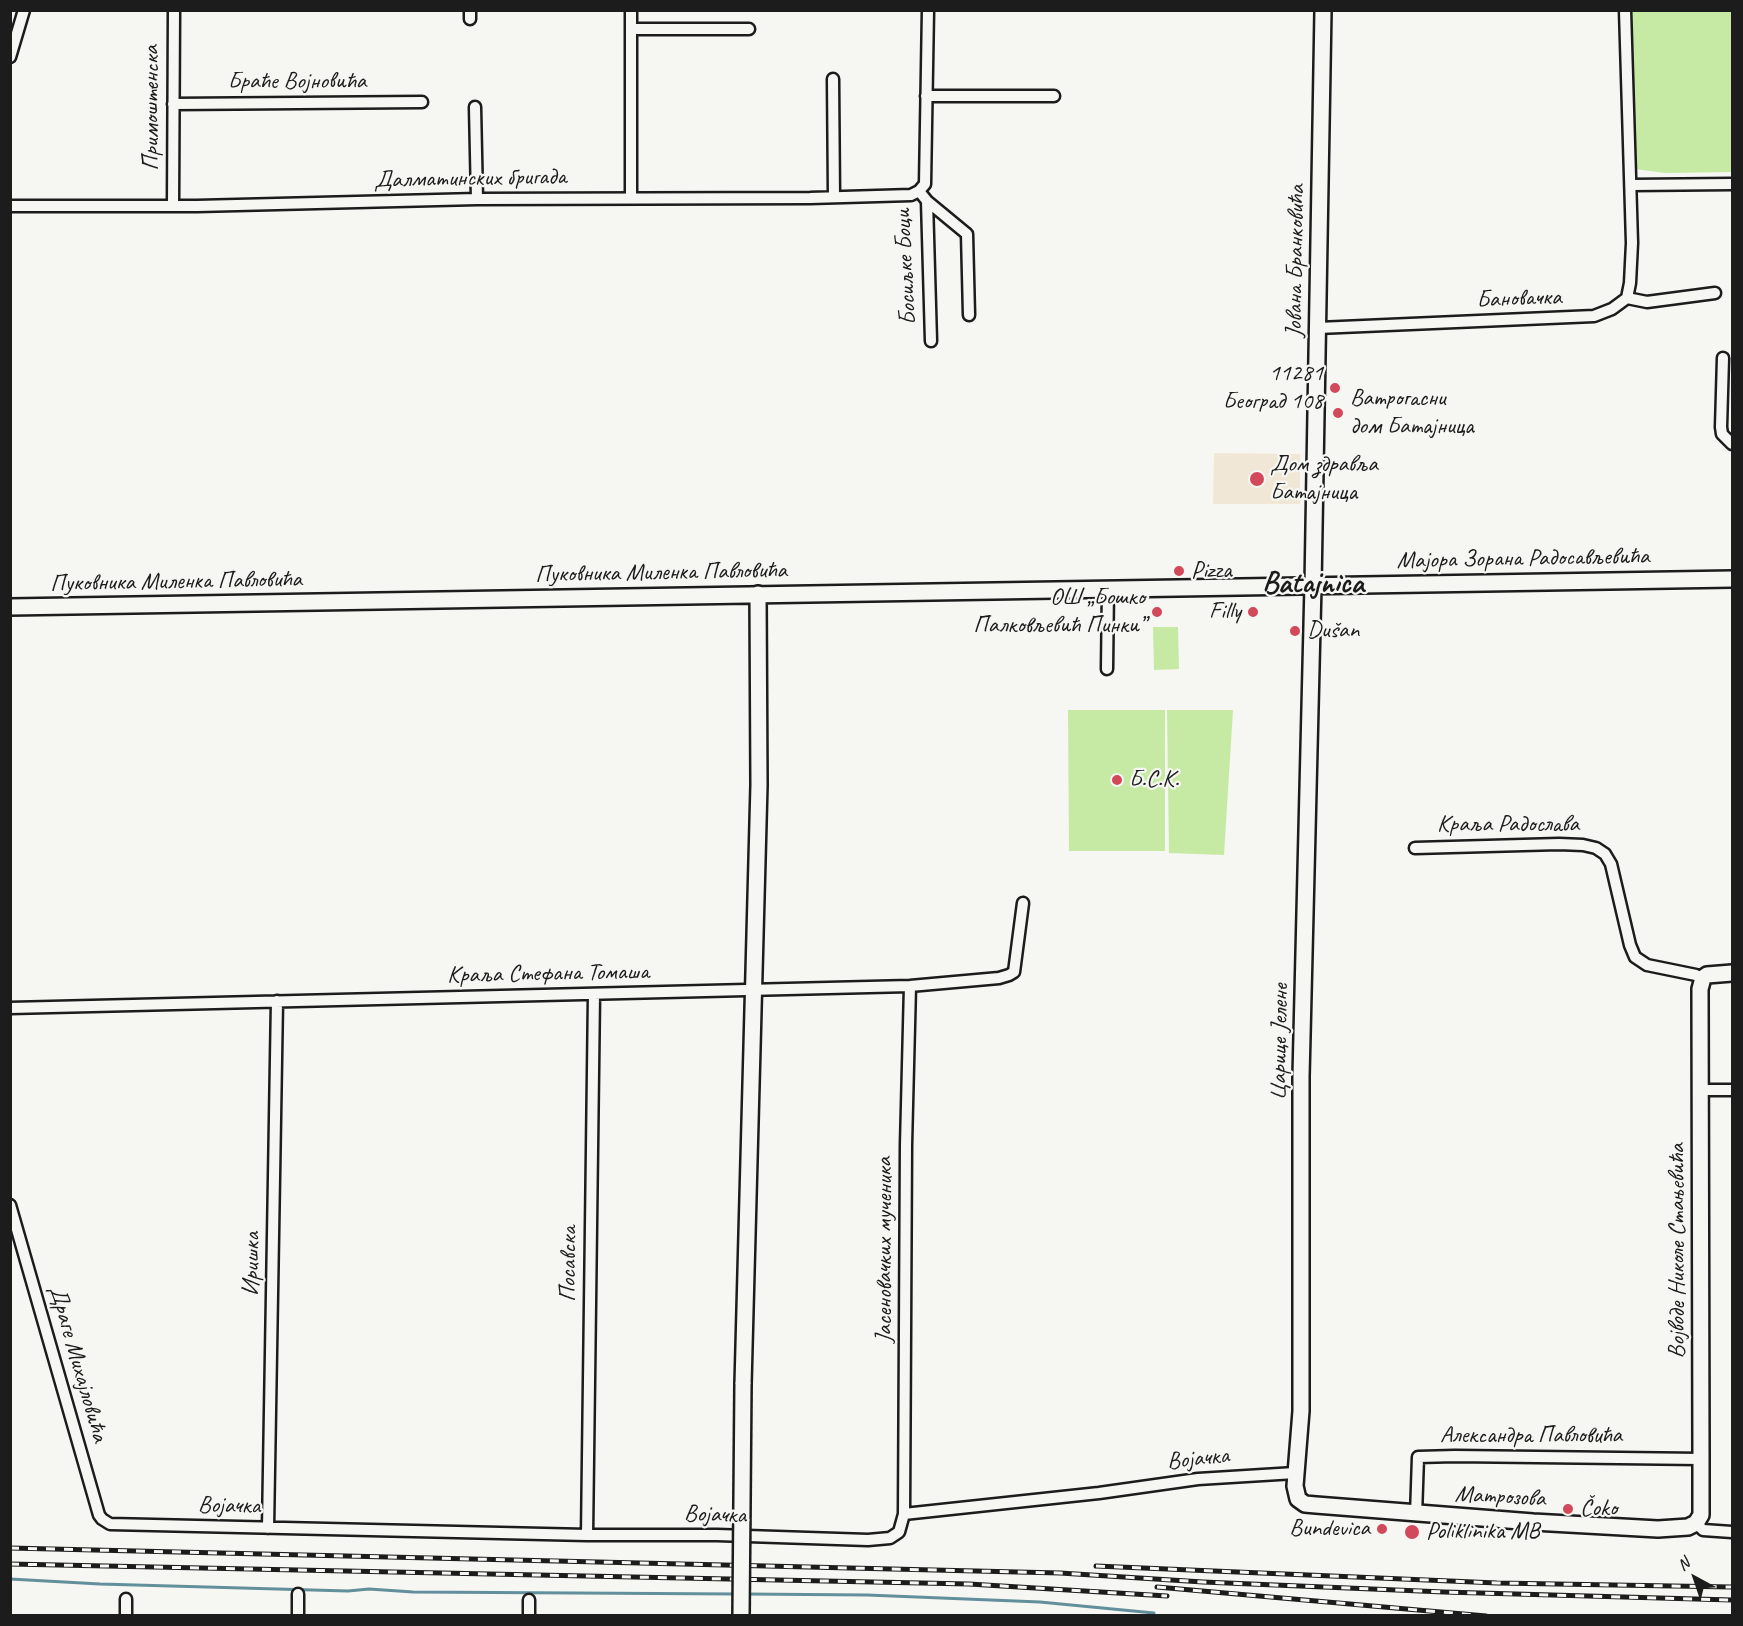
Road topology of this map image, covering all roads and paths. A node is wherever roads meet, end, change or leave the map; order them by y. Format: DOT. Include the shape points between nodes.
graph roads {
  1 [pos="24,10"];
  2 [pos="174,10"];
  3 [pos="631,10"];
  4 [pos="928,10"];
  5 [pos="1323,10"];
  6 [pos="1626,10"];
  7 [pos="631,29"];
  8 [pos="749,29"];
  9 [pos="10,57"];
  10 [pos="833,79"];
  11 [pos="926,96"];
  12 [pos="1054,96"];
  13 [pos="422,102"];
  14 [pos="173,104"];
  15 [pos="475,107"];
  16 [pos="1732,184"];
  17 [pos="1632,185"];
  18 [pos="922,187"];
  19 [pos="631,197"];
  20 [pos="834,197"];
  21 [pos="477,199"];
  22 [pos="927,201"];
  23 [pos="10,206"];
  24 [pos="173,206"];
  25 [pos="1715,293"];
  26 [pos="1627,298"];
  27 [pos="969,315"];
  28 [pos="1318,328"];
  29 [pos="932,341"];
  30 [pos="1723,358"];
  31 [pos="1732,444"];
  32 [pos="1732,579"];
  33 [pos="1313,585"];
  34 [pos="1108,588"];
  35 [pos="758,594"];
  36 [pos="10,608"];
  37 [pos="1107,669"];
  38 [pos="1415,848"];
  39 [pos="1023,903"];
  40 [pos="1732,973"];
  41 [pos="1703,978"];
  42 [pos="910,986"];
  43 [pos="754,990"];
  44 [pos="594,994"];
  45 [pos="277,1001"];
  46 [pos="10,1008"];
  47 [pos="1701,1090"];
  48 [pos="1732,1090"];
  49 [pos="10,1205"];
  50 [pos="1701,1459"];
  51 [pos="1295,1473"];
  52 [pos="1298,1500"];
  53 [pos="904,1514"];
  54 [pos="1416,1515"];
  55 [pos="1696,1523"];
  56 [pos="116,1525"];
  57 [pos="268,1528"];
  58 [pos="1732,1532"];
  59 [pos="587,1535"];
  60 [pos="298,1594"];
  61 [pos="126,1599"];
  62 [pos="529,1600"];
  63 [pos="126,1616"];
  64 [pos="298,1616"];
  65 [pos="529,1616"];
  66 [pos="741,1616"];
  1 -- 9 [label="street"];
  2 -- 14 [label="street, Примоштенска"];
  3 -- 7 [label="street"];
  4 -- 11 [label="street"];
  5 -- 28 [label="main road, Јована Бранковића"];
  6 -- 17 [label="street"];
  7 -- 8 [label="street"];
  7 -- 19 [label="street"];
  10 -- 20 [label="street"];
  11 -- 12 [label="street"];
  11 -- 18 [label="street"];
  13 -- 14 [label="street, Браће Војновића"];
  14 -- 24 [label="street, Примоштенска"];
  15 -- 21 [label="street"];
  16 -- 17 [label="street"];
  17 -- 26 [label="street"];
  18 -- 20 [label="street, Далматинских бригада" via="912,195"];
  18 -- 22 [label="street, Босиљке Боци"];
  19 -- 20 [label="street, Далматинских бригада"];
  19 -- 21 [label="street, Далматинских бригада"];
  21 -- 24 [label="street, Далматинских бригада"];
  22 -- 27 [label="street" via="967,234"];
  22 -- 29 [label="street, Босиљке Боци"];
  23 -- 24 [label="street, Далматинских бригада"];
  25 -- 26 [label="street" via="1647,302"];
  26 -- 28 [label="street, Бановачка" via="1594,316"];
  28 -- 33 [label="main road, Јована Бранковића"];
  30 -- 31 [label="street" via="1722,434"];
  32 -- 33 [label="main road, Мајора Зорана Радосављевића"];
  33 -- 34 [label="main road, Пуковника Миленка Павловића"];
  33 -- 51 [label="main road, Царице Јелене" via="1301,1076 1301,1411"];
  34 -- 35 [label="main road, Пуковника Миленка Павловића"];
  34 -- 37 [label="street"];
  35 -- 36 [label="main road, Пуковника Миленка Павловића"];
  35 -- 43 [label="main road"];
  38 -- 41 [label="street, Краља Радослава" via="1559,844 1596,848 1611,864 1635,957 1647,965"];
  39 -- 42 [label="street, Краља Стефана Томаша" via="1014,972"];
  40 -- 41 [label="main road, Краља Радослава" via="1714,973"];
  41 -- 47 [label="main road, Војводе Николе Стањевића"];
  42 -- 43 [label="street, Краља Стефана Томаша"];
  42 -- 53 [label="street, Јасеновачких мученика"];
  43 -- 44 [label="street, Краља Стефана Томаша"];
  43 -- 66 [label="main road, bridge"];
  44 -- 45 [label="street, Краља Стефана Томаша"];
  44 -- 59 [label="street, Посавска"];
  45 -- 46 [label="street, Краља Стефана Томаша"];
  45 -- 57 [label="street, Иришка"];
  47 -- 48 [label="street"];
  47 -- 50 [label="main road, Војводе Николе Стањевића"];
  49 -- 56 [label="street, Драге Михајловића" via="99,1515"];
  50 -- 54 [label="street, Александра Павловића" via="1418,1457"];
  50 -- 55 [label="main road, Војводе Николе Стањевића" via="1701,1515"];
  51 -- 52 [label="main road, Царице Јелене"];
  51 -- 53 [label="street, Војачка" via="1198,1479"];
  52 -- 54 [label="main road, Матрозова" via="1316,1506"];
  53 -- 59 [label="street, Војачка" via="897,1534 876,1540"];
  54 -- 55 [label="main road, Матрозова" via="1658,1528"];
  55 -- 58 [label="street, Матрозова" via="1703,1530"];
  56 -- 57 [label="street, Војачка"];
  57 -- 59 [label="street, Војачка"];
  60 -- 64 [label="street"];
  61 -- 63 [label="street"];
  62 -- 65 [label="street"];
}
